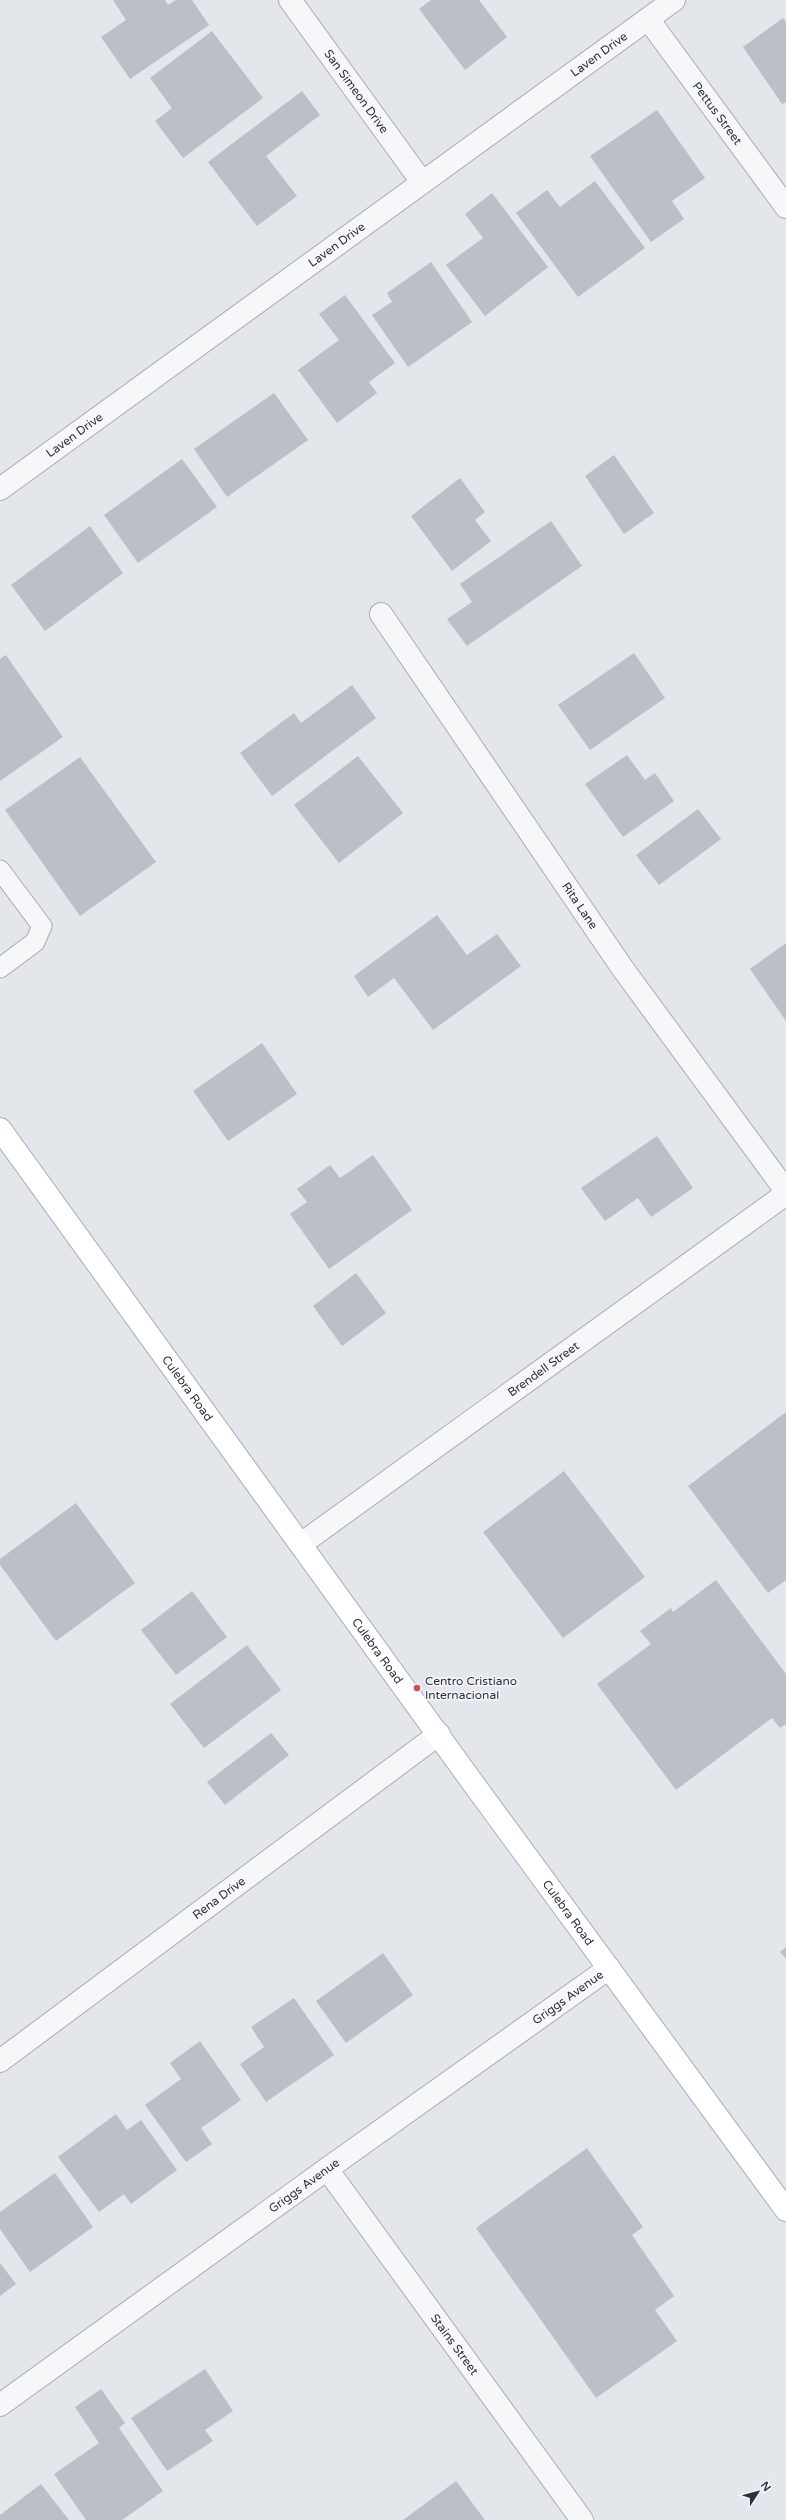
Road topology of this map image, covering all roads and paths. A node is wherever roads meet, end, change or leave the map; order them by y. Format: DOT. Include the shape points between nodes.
graph roads {
  1 [pos="290,0"];
  2 [pos="674,0"];
  3 [pos="648,19"];
  4 [pos="422,182"];
  5 [pos="786,207"];
  6 [pos="0,489"];
  7 [pos="381,614"];
  8 [pos="0,870"];
  9 [pos="0,968"];
  10 [pos="0,1129"];
  11 [pos="786,1193"];
  12 [pos="301,1544"];
  13 [pos="439,1734"];
  14 [pos="609,1968"];
  15 [pos="0,2062"];
  16 [pos="327,2169"];
  17 [pos="786,2210"];
  18 [pos="0,2406"];
  19 [pos="582,2520"];
  1 -- 4 [label="street, San Simeon Drive"];
  2 -- 3 [label="street, Laven Drive"];
  3 -- 4 [label="street, Laven Drive"];
  3 -- 5 [label="street, Pettus Street"];
  4 -- 6 [label="street, Laven Drive"];
  7 -- 11 [label="street, Rita Lane" via="623,969"];
  8 -- 9 [label="lane" via="42,926 35,942"];
  10 -- 12 [label="main road, Culebra Road"];
  11 -- 12 [label="street, Brendell Street"];
  12 -- 13 [label="main road, Culebra Road"];
  13 -- 14 [label="main road, Culebra Road"];
  13 -- 15 [label="street, Rena Drive"];
  14 -- 16 [label="street, Griggs Avenue"];
  14 -- 17 [label="main road, Culebra Road"];
  16 -- 18 [label="street, Griggs Avenue"];
  16 -- 19 [label="street, Stains Street"];
}
